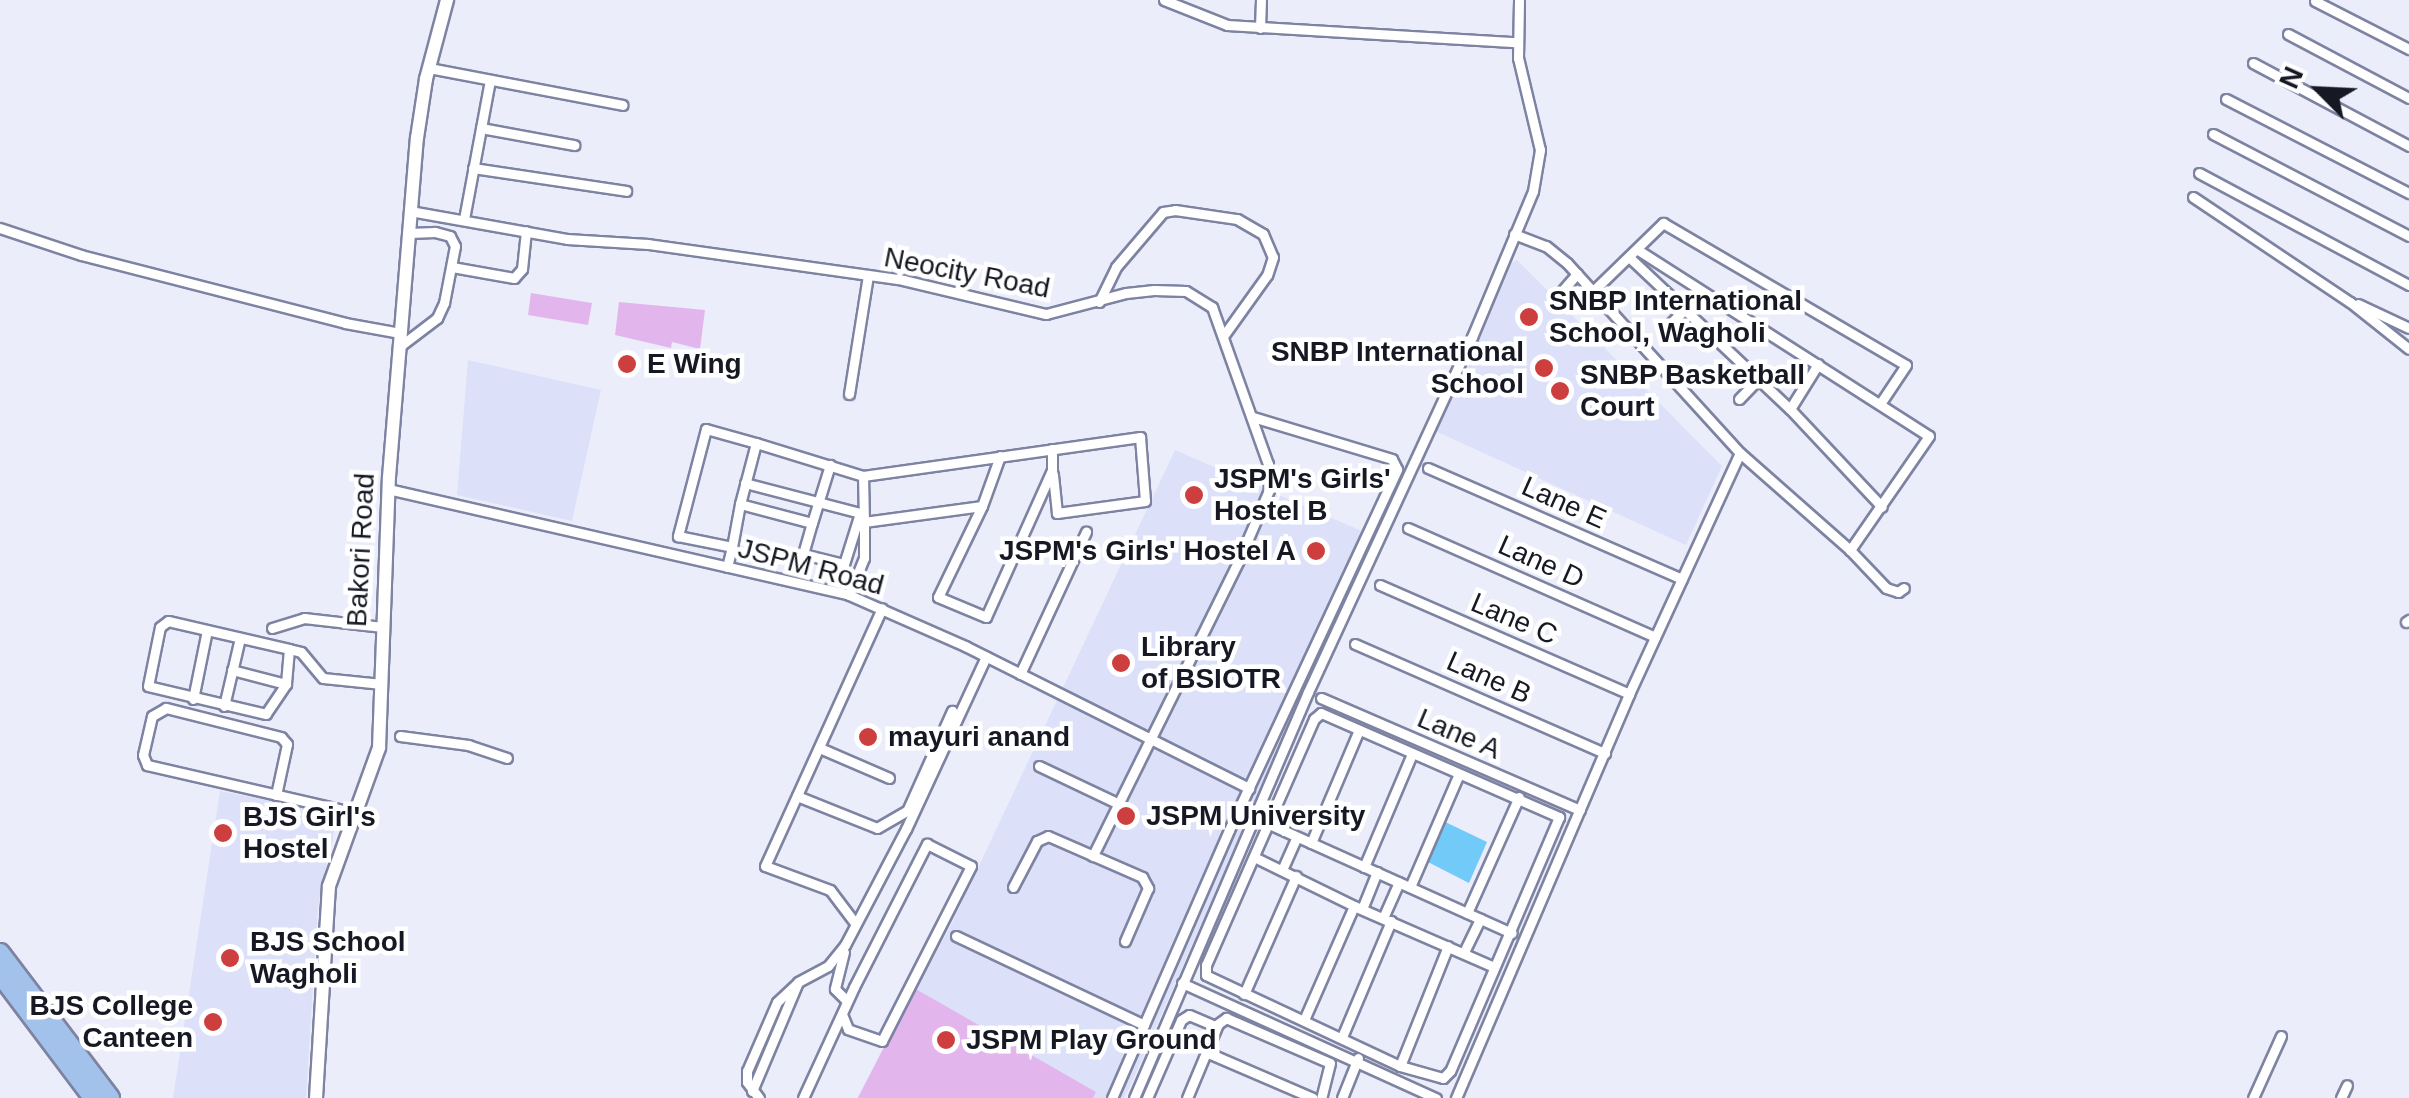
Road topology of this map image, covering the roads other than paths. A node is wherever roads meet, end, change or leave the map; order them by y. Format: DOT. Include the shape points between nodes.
graph roads {
  1 [pos="447,0"];
  2 [pos="1164,0"];
  3 [pos="1261,0"];
  4 [pos="1519,0"];
  5 [pos="2315,0"];
  6 [pos="1178,4"];
  7 [pos="1260,28"];
  8 [pos="2288,34"];
  9 [pos="1516,42"];
  10 [pos="2409,49"];
  11 [pos="2252,63"];
  12 [pos="429,68"];
  13 [pos="490,80"];
  14 [pos="2409,98"];
  15 [pos="2226,99"];
  16 [pos="622,105"];
  17 [pos="481,128"];
  18 [pos="2213,134"];
  19 [pos="574,145"];
  20 [pos="2409,146"];
  21 [pos="474,168"];
  22 [pos="2200,173"];
  23 [pos="626,191"];
  24 [pos="2409,193"];
  25 [pos="2194,197"];
  26 [pos="410,211"];
  27 [pos="464,220"];
  28 [pos="0,228"];
  29 [pos="526,231"];
  30 [pos="408,233"];
  31 [pos="1514,234"];
  32 [pos="2409,236"];
  33 [pos="1638,250"];
  34 [pos="1630,258"];
  35 [pos="452,267"];
  36 [pos="1577,274"];
  37 [pos="868,276"];
  38 [pos="2409,285"];
  39 [pos="1594,291"];
  40 [pos="1562,292"];
  41 [pos="1099,302"];
  42 [pos="2350,302"];
  43 [pos="1686,308"];
  44 [pos="1669,326"];
  45 [pos="2409,328"];
  46 [pos="1224,335"];
  47 [pos="399,340"];
  48 [pos="2409,349"];
  49 [pos="1818,364"];
  50 [pos="1759,378"];
  51 [pos="849,394"];
  52 [pos="1739,399"];
  53 [pos="1880,404"];
  54 [pos="1790,408"];
  55 [pos="1253,417"];
  56 [pos="756,443"];
  57 [pos="1052,449"];
  58 [pos="1740,452"];
  59 [pos="1000,456"];
  60 [pos="830,465"];
  61 [pos="1428,468"];
  62 [pos="1052,470"];
  63 [pos="863,476"];
  64 [pos="745,484"];
  65 [pos="388,489"];
  66 [pos="819,502"];
  67 [pos="740,504"];
  68 [pos="982,506"];
  69 [pos="1882,507"];
  70 [pos="862,516"];
  71 [pos="812,523"];
  72 [pos="1408,528"];
  73 [pos="1086,532"];
  74 [pos="732,548"];
  75 [pos="1850,550"];
  76 [pos="728,567"];
  77 [pos="1682,579"];
  78 [pos="1380,585"];
  79 [pos="1904,588"];
  80 [pos="850,594"];
  81 [pos="882,608"];
  82 [pos="382,627"];
  83 [pos="272,628"];
  84 [pos="208,630"];
  85 [pos="1656,637"];
  86 [pos="240,638"];
  87 [pos="1355,644"];
  88 [pos="288,649"];
  89 [pos="986,657"];
  90 [pos="232,670"];
  91 [pos="1020,674"];
  92 [pos="286,684"];
  93 [pos="382,684"];
  94 [pos="1629,694"];
  95 [pos="1322,698"];
  96 [pos="193,699"];
  97 [pos="224,706"];
  98 [pos="952,711"];
  99 [pos="1359,730"];
  100 [pos="400,736"];
  101 [pos="1147,739"];
  102 [pos="822,749"];
  103 [pos="1604,753"];
  104 [pos="1412,754"];
  105 [pos="507,758"];
  106 [pos="1039,766"];
  107 [pos="1459,774"];
  108 [pos="889,778"];
  109 [pos="1249,788"];
  110 [pos="276,795"];
  111 [pos="797,796"];
  112 [pos="1519,797"];
  113 [pos="1118,803"];
  114 [pos="1580,810"];
  115 [pos="356,813"];
  116 [pos="1269,824"];
  117 [pos="1247,835"];
  118 [pos="1297,836"];
  119 [pos="1261,842"];
  120 [pos="1310,842"];
  121 [pos="1094,856"];
  122 [pos="1254,857"];
  123 [pos="1364,867"];
  124 [pos="1282,870"];
  125 [pos="1377,872"];
  126 [pos="1296,876"];
  127 [pos="1399,882"];
  128 [pos="1013,887"];
  129 [pos="1410,887"];
  130 [pos="1358,907"];
  131 [pos="1467,913"];
  132 [pos="1480,918"];
  133 [pos="1387,920"];
  134 [pos="855,923"];
  135 [pos="1510,932"];
  136 [pos="956,936"];
  137 [pos="1525,939"];
  138 [pos="1125,942"];
  139 [pos="846,945"];
  140 [pos="1448,946"];
  141 [pos="1464,952"];
  142 [pos="0,953"];
  143 [pos="1494,967"];
  144 [pos="0,974"];
  145 [pos="1182,983"];
  146 [pos="1244,994"];
  147 [pos="847,1001"];
  148 [pos="1272,1006"];
  149 [pos="842,1014"];
  150 [pos="1304,1020"];
  151 [pos="1268,1021"];
  152 [pos="1218,1024"];
  153 [pos="1144,1025"];
  154 [pos="2281,1036"];
  155 [pos="1342,1037"];
  156 [pos="1362,1046"];
  157 [pos="1206,1052"];
  158 [pos="1357,1060"];
  159 [pos="1400,1066"];
  160 [pos="2347,1085"];
  161 [pos="755,1094"];
  162 [pos="1186,1097"];
  163 [pos="93,1098"];
  164 [pos="110,1098"];
  165 [pos="316,1098"];
  166 [pos="803,1098"];
  167 [pos="1112,1098"];
  168 [pos="1134,1098"];
  169 [pos="1147,1098"];
  170 [pos="1317,1098"];
  171 [pos="1342,1098"];
  172 [pos="1436,1098"];
  173 [pos="1456,1098"];
  174 [pos="2253,1098"];
  175 [pos="2340,1098"];
  1 -- 12 [label="street, Bakori Road"];
  2 -- 6 [label="street"];
  3 -- 7 [label="street"];
  4 -- 9 [label="street"];
  5 -- 10 [label="street"];
  6 -- 7 [label="street" via="1226,25"];
  7 -- 9 [label="street"];
  8 -- 14 [label="street"];
  9 -- 31 [label="street" via="1540,162"];
  11 -- 20 [label="street"];
  12 -- 13 [label="street"];
  12 -- 26 [label="street, Bakori Road"];
  13 -- 16 [label="street"];
  13 -- 17 [label="street"];
  15 -- 24 [label="street"];
  17 -- 19 [label="street"];
  17 -- 21 [label="street"];
  18 -- 32 [label="street"];
  21 -- 23 [label="street"];
  21 -- 27 [label="street"];
  22 -- 38 [label="street"];
  25 -- 42 [label="street"];
  26 -- 27 [label="street, Neocity Road"];
  26 -- 30 [label="street, Bakori Road"];
  27 -- 29 [label="street, Neocity Road"];
  28 -- 47 [label="street"];
  29 -- 35 [label="street" via="522,269 514,278"];
  29 -- 37 [label="street, Neocity Road"];
  30 -- 35 [label="street" via="450,236"];
  30 -- 47 [label="street, Bakori Road"];
  31 -- 36 [label="street" via="1546,246"];
  31 -- 117 [label="street"];
  33 -- 34 [label="street"];
  33 -- 49 [label="street"];
  33 -- 53 [label="street" via="1663,223 1906,366"];
  34 -- 39 [label="street"];
  34 -- 43 [label="street"];
  35 -- 47 [label="street" via="436,318"];
  36 -- 39 [label="street"];
  36 -- 40 [label="street"];
  37 -- 41 [label="street, Neocity Road" via="1046,314"];
  37 -- 51 [label="street"];
  39 -- 58 [label="street"];
  41 -- 46 [label="street, Neocity Road" via="1126,292 1186,291 1212,307"];
  41 -- 46 [label="street" via="1116,267 1163,212 1238,219 1264,234 1273,257"];
  42 -- 45 [label="street"];
  42 -- 48 [label="street"];
  43 -- 44 [label="street"];
  43 -- 50 [label="street"];
  46 -- 55 [label="street, Neocity Road"];
  47 -- 65 [label="street, Bakori Road"];
  49 -- 53 [label="street"];
  49 -- 54 [label="street"];
  50 -- 52 [label="street"];
  50 -- 54 [label="street"];
  53 -- 69 [label="street" via="1929,436"];
  54 -- 69 [label="street"];
  55 -- 101 [label="street, Neocity Road" via="1270,475 1266,501"];
  55 -- 109 [label="street" via="1392,458 1397,469"];
  56 -- 60 [label="street"];
  56 -- 64 [label="street"];
  56 -- 74 [label="street" via="706,430 678,536"];
  57 -- 59 [label="street"];
  57 -- 62 [label="street"];
  57 -- 62 [label="street" via="1140,437 1145,501 1057,513"];
  58 -- 75 [label="street"];
  58 -- 77 [label="street"];
  59 -- 63 [label="street"];
  59 -- 68 [label="street"];
  60 -- 63 [label="street"];
  60 -- 66 [label="street"];
  61 -- 77 [label="street, Lane E"];
  62 -- 68 [label="street" via="986,617 938,597"];
  63 -- 70 [label="street"];
  64 -- 66 [label="street"];
  64 -- 67 [label="street"];
  65 -- 76 [label="street, JSPM Road"];
  65 -- 82 [label="street, Bakori Road"];
  66 -- 70 [label="street"];
  66 -- 71 [label="street"];
  67 -- 71 [label="street"];
  67 -- 74 [label="street"];
  68 -- 70 [label="street"];
  69 -- 75 [label="street"];
  70 -- 71 [label="street" via="844,564 804,554"];
  70 -- 80 [label="street" via="864,558"];
  72 -- 85 [label="street, Lane D"];
  73 -- 91 [label="street"];
  74 -- 76 [label="street"];
  75 -- 79 [label="street" via="1886,588"];
  76 -- 80 [label="street, JSPM Road"];
  77 -- 85 [label="street"];
  78 -- 94 [label="street, Lane C"];
  80 -- 81 [label="street, JSPM Road"];
  81 -- 89 [label="street, JSPM Road"];
  81 -- 102 [label="street"];
  82 -- 83 [label="street" via="304,618"];
  82 -- 93 [label="street, Bakori Road"];
  84 -- 86 [label="street"];
  84 -- 96 [label="street"];
  84 -- 96 [label="street" via="164,621 148,681 154,690"];
  85 -- 94 [label="street"];
  86 -- 88 [label="street"];
  86 -- 90 [label="street"];
  87 -- 103 [label="street, Lane B"];
  88 -- 92 [label="street"];
  88 -- 93 [label="street" via="324,678"];
  89 -- 91 [label="street, JSPM Road"];
  89 -- 134 [label="street"];
  90 -- 92 [label="street"];
  90 -- 97 [label="street"];
  91 -- 101 [label="street, JSPM Road"];
  92 -- 97 [label="street" via="266,714"];
  93 -- 115 [label="street, Bakori Road" via="379,748"];
  94 -- 103 [label="street"];
  95 -- 114 [label="street, Lane A"];
  96 -- 97 [label="street"];
  98 -- 111 [label="street" via="907,811 892,820 877,828"];
  99 -- 104 [label="street"];
  99 -- 116 [label="street" via="1326,714 1314,718"];
  99 -- 120 [label="street"];
  100 -- 105 [label="street"];
  101 -- 109 [label="street, JSPM Road"];
  101 -- 113 [label="street, Neocity Road"];
  102 -- 108 [label="street"];
  102 -- 111 [label="street"];
  103 -- 114 [label="street"];
  104 -- 107 [label="street"];
  104 -- 123 [label="street"];
  106 -- 113 [label="street"];
  107 -- 112 [label="street"];
  107 -- 129 [label="street"];
  109 -- 153 [label="street"];
  110 -- 110 [label="street" via="147,766 142,756 152,716 166,708 281,737 287,744"];
  110 -- 115 [label="street"];
  111 -- 134 [label="street" via="765,866 830,890"];
  112 -- 131 [label="street"];
  112 -- 135 [label="street" via="1559,817"];
  113 -- 121 [label="street, Neocity Road"];
  114 -- 137 [label="street"];
  115 -- 165 [label="street, Bakori Road" via="329,886"];
  116 -- 118 [label="street"];
  116 -- 119 [label="street"];
  117 -- 119 [label="street"];
  117 -- 145 [label="street"];
  118 -- 120 [label="street"];
  118 -- 124 [label="street"];
  119 -- 122 [label="street"];
  120 -- 123 [label="street"];
  121 -- 128 [label="street" via="1042,837"];
  121 -- 138 [label="street" via="1148,883"];
  122 -- 124 [label="street"];
  122 -- 146 [label="street" via="1205,970 1210,979"];
  123 -- 125 [label="street"];
  124 -- 126 [label="street"];
  125 -- 127 [label="street"];
  125 -- 130 [label="street"];
  126 -- 130 [label="street"];
  126 -- 146 [label="street"];
  127 -- 129 [label="street"];
  127 -- 133 [label="street"];
  129 -- 131 [label="street"];
  130 -- 133 [label="street"];
  130 -- 150 [label="street"];
  131 -- 132 [label="street"];
  132 -- 135 [label="street"];
  132 -- 141 [label="street"];
  133 -- 140 [label="street"];
  133 -- 155 [label="street"];
  134 -- 139 [label="street"];
  135 -- 137 [label="street"];
  135 -- 143 [label="street"];
  136 -- 153 [label="street"];
  137 -- 173 [label="street"];
  139 -- 147 [label="street" via="835,989"];
  139 -- 161 [label="street" via="828,966 798,982"];
  140 -- 141 [label="street"];
  140 -- 159 [label="street"];
  141 -- 143 [label="street"];
  142 -- 164 [label="highway"];
  143 -- 159 [label="street" via="1447,1076"];
  144 -- 163 [label="highway"];
  145 -- 151 [label="street"];
  145 -- 168 [label="street"];
  146 -- 148 [label="street"];
  147 -- 149 [label="street"];
  147 -- 149 [label="street" via="926,844 971,866 882,1041 848,1029"];
  148 -- 150 [label="street"];
  148 -- 151 [label="street"];
  149 -- 166 [label="street"];
  150 -- 155 [label="street"];
  151 -- 158 [label="street"];
  152 -- 157 [label="street"];
  152 -- 169 [label="street" via="1183,1018"];
  152 -- 170 [label="street" via="1226,1018 1330,1063"];
  153 -- 167 [label="street"];
  154 -- 174 [label="street"];
  155 -- 156 [label="street"];
  156 -- 158 [label="street"];
  156 -- 159 [label="street"];
  157 -- 162 [label="street"];
  157 -- 170 [label="street"];
  158 -- 171 [label="street"];
  158 -- 172 [label="street"];
  160 -- 175 [label="street"];
}
